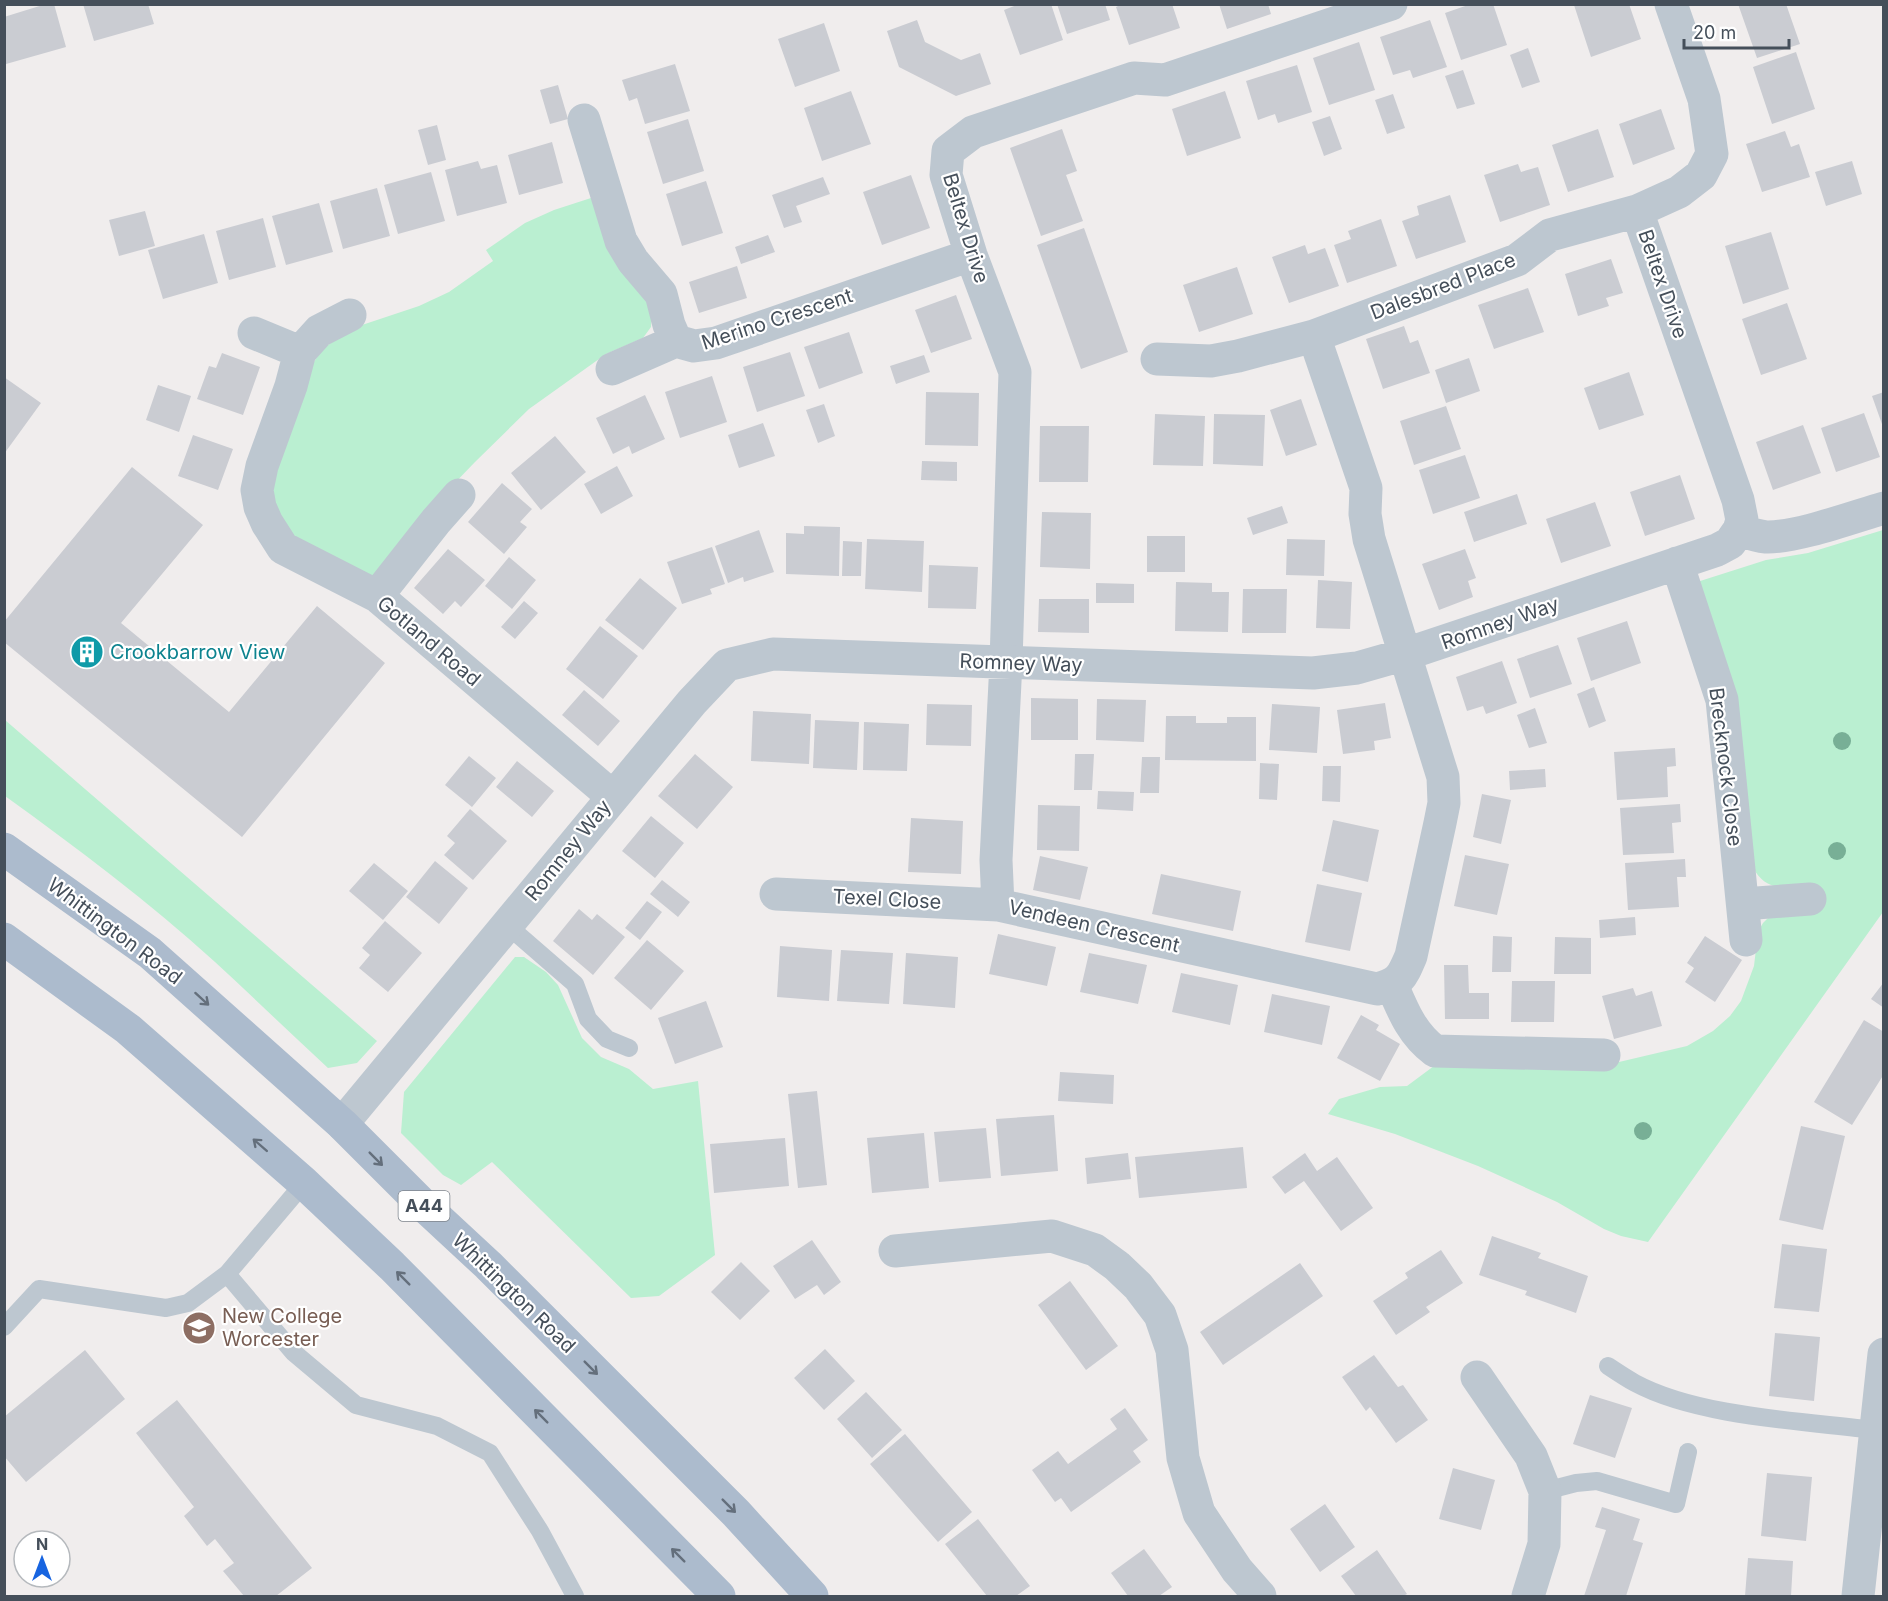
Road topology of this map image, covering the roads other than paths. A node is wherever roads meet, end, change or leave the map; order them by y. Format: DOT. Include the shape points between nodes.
graph roads {
  1 [pos="1391,4"];
  2 [pos="1671,4"];
  3 [pos="584,120"];
  4 [pos="1637,211"];
  5 [pos="971,255"];
  6 [pos="350,315"];
  7 [pos="254,333"];
  8 [pos="1314,336"];
  9 [pos="676,340"];
  10 [pos="300,352"];
  11 [pos="1157,359"];
  12 [pos="612,369"];
  13 [pos="459,495"];
  14 [pos="1884,508"];
  15 [pos="1739,530"];
  16 [pos="1677,563"];
  17 [pos="377,596"];
  18 [pos="1406,654"];
  19 [pos="1006,662"];
  20 [pos="612,796"];
  21 [pos="4,849"];
  22 [pos="776,894"];
  23 [pos="1810,899"];
  24 [pos="1743,904"];
  25 [pos="998,905"];
  26 [pos="507,925"];
  27 [pos="4,939"];
  28 [pos="1746,940"];
  29 [pos="1392,985"];
  30 [pos="629,1048"];
  31 [pos="1604,1055"];
  32 [pos="342,1124"];
  33 [pos="304,1183"];
  34 [pos="896,1251"];
  35 [pos="227,1274"];
  36 [pos="4,1327"];
  37 [pos="1884,1354"];
  38 [pos="1608,1366"];
  39 [pos="1477,1377"];
  40 [pos="1878,1440"];
  41 [pos="1688,1452"];
  42 [pos="1545,1491"];
  43 [pos="575,1596"];
  44 [pos="719,1596"];
  45 [pos="812,1596"];
  46 [pos="1260,1596"];
  47 [pos="1528,1596"];
  48 [pos="1858,1596"];
  1 -- 5 [label="street, Beltex Drive" via="1165,80 1134,78 973,132 948,151 946,175"];
  2 -- 4 [label="street, Beltex Drive" via="1704,99 1712,154 1701,175 1679,192"];
  3 -- 9 [label="street, Merino Crescent" via="621,241 661,294"];
  4 -- 8 [label="street, Dalesbred Place" via="1550,235 1517,260"];
  4 -- 15 [label="street, Beltex Drive" via="1738,500 1742,520"];
  5 -- 9 [label="street, Merino Crescent" via="716,344 694,346"];
  5 -- 19 [label="street, Beltex Drive" via="1015,372"];
  6 -- 10 [label="street, Gotland Road" via="319,330"];
  7 -- 10 [label="street"];
  8 -- 11 [label="street, Dalesbred Place" via="1211,361"];
  8 -- 18 [label="street" via="1366,488 1369,539"];
  9 -- 12 [label="street"];
  10 -- 17 [label="street, Gotland Road" via="262,466 257,490 260,507 283,548"];
  13 -- 17 [label="street"];
  14 -- 15 [label="street" via="1793,534 1768,537"];
  15 -- 16 [label="street, Romney Way" via="1730,543 1717,550"];
  16 -- 18 [label="street, Romney Way"];
  16 -- 24 [label="street, Brecknock Close" via="1722,700"];
  17 -- 20 [label="street, Gotland Road"];
  18 -- 19 [label="street, Romney Way" via="1357,668 1313,673"];
  18 -- 29 [label="street" via="1443,777 1444,803 1411,956 1402,976"];
  19 -- 20 [label="street, Romney Way" via="773,654 728,665"];
  19 -- 25 [label="street, Vendeen Crescent" via="996,860"];
  20 -- 26 [label="street, Romney Way"];
  21 -- 32 [label="main road, Whittington Road / A44, one-way" via="150,953"];
  22 -- 25 [label="street, Texel Close"];
  23 -- 24 [label="street"];
  24 -- 28 [label="street, Brecknock Close"];
  25 -- 29 [label="street, Vendeen Crescent" via="1377,989"];
  26 -- 30 [label="lane" via="575,984 588,1019 607,1039"];
  26 -- 32 [label="street, Romney Way"];
  33 -- 27 [label="main road, one-way" via="128,1029"];
  29 -- 31 [label="street" via="1415,1033 1435,1051"];
  32 -- 45 [label="main road, Whittington Road / A44, one-way" via="736,1513"];
  33 -- 35 [label="lane"];
  44 -- 33 [label="main road, one-way" via="392,1266"];
  34 -- 46 [label="street" via="1052,1236 1095,1250 1131,1280 1160,1315 1172,1350 1183,1458 1199,1513 1237,1570"];
  35 -- 36 [label="lane" via="188,1303 166,1308 39,1289"];
  35 -- 43 [label="lane" via="293,1352 356,1405 437,1426 490,1453 540,1531"];
  37 -- 40 [label="street"];
  38 -- 40 [label="lane" via="1636,1384 1689,1403"];
  39 -- 42 [label="street" via="1532,1456"];
  40 -- 48 [label="street"];
  41 -- 42 [label="lane" via="1676,1504 1596,1481"];
  42 -- 47 [label="street" via="1545,1544"];
}
